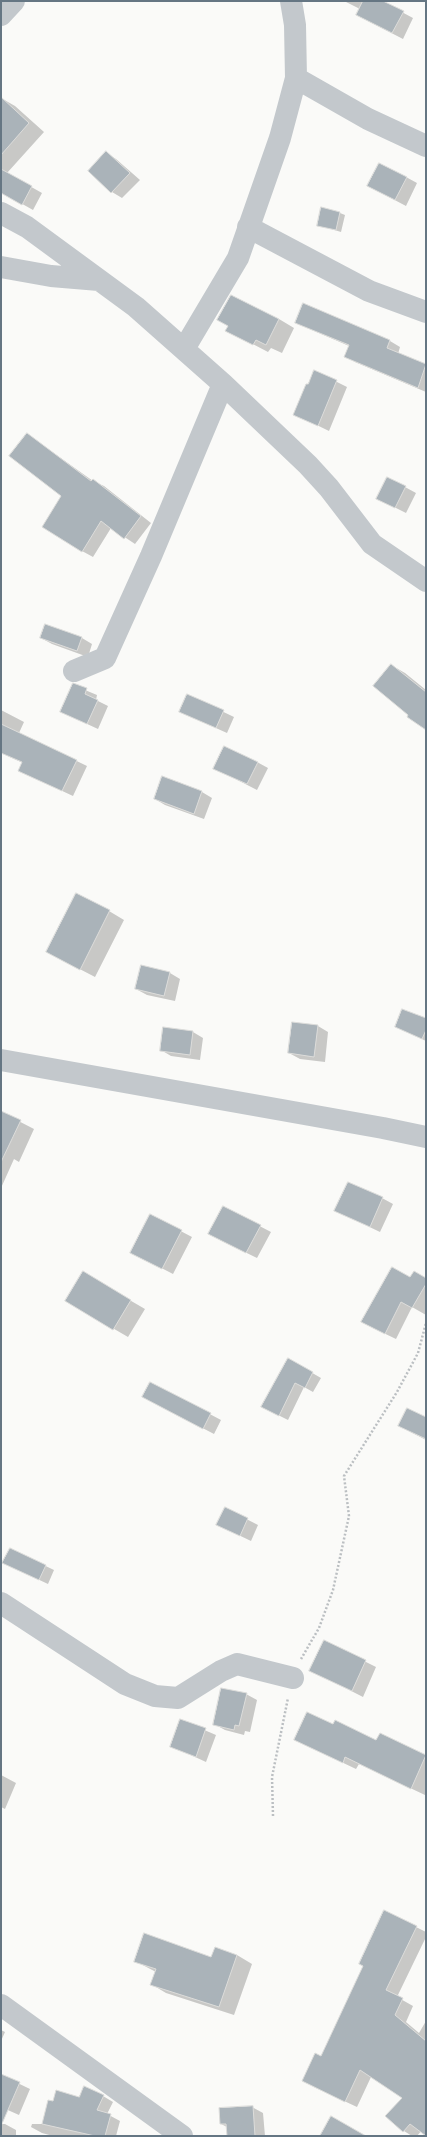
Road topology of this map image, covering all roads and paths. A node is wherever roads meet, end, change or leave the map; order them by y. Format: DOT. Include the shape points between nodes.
graph roads {
  1 [pos="14,1"];
  2 [pos="290,1"];
  3 [pos="1,15"];
  4 [pos="296,78"];
  5 [pos="426,146"];
  6 [pos="1,213"];
  7 [pos="248,227"];
  8 [pos="1,267"];
  9 [pos="99,280"];
  10 [pos="426,312"];
  11 [pos="184,349"];
  12 [pos="224,384"];
  13 [pos="426,581"];
  14 [pos="74,671"];
  15 [pos="1,1060"];
  16 [pos="426,1137"];
  17 [pos="426,1323"];
  18 [pos="1,1603"];
  19 [pos="293,1678"];
  20 [pos="273,1816"];
  21 [pos="1,2005"];
  22 [pos="182,2136"];
  1 -- 3 [label="street"];
  2 -- 4 [label="street" via="295,25"];
  4 -- 5 [label="street" via="368,119"];
  4 -- 7 [label="street" via="280,138"];
  6 -- 9 [label="street" via="27,227"];
  7 -- 10 [label="street" via="370,291"];
  7 -- 11 [label="street" via="238,258"];
  8 -- 9 [label="street" via="51,276"];
  9 -- 11 [label="street" via="136,306"];
  11 -- 12 [label="street"];
  12 -- 13 [label="street" via="308,465 372,544"];
  12 -- 14 [label="street" via="105,658"];
  15 -- 16 [label="street"];
  17 -- 19 [label="path" via="418,1353 397,1392 344,1476 349,1516 333,1590 320,1628 296,1667"];
  18 -- 19 [label="street" via="125,1684 154,1696 178,1698 237,1664"];
  19 -- 20 [label="path" via="272,1777"];
  21 -- 22 [label="street"];
}
